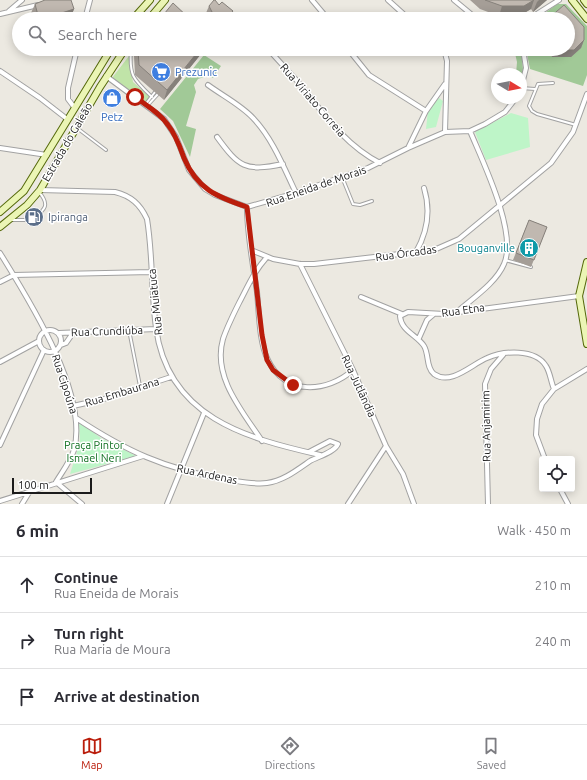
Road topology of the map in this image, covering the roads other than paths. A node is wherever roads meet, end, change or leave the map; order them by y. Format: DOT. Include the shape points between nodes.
graph roads {
  1 [pos="22,0"];
  2 [pos="90,0"];
  3 [pos="150,0"];
  4 [pos="165,0"];
  5 [pos="312,0"];
  6 [pos="388,0"];
  7 [pos="454,0"];
  8 [pos="557,0"];
  9 [pos="572,0"];
  10 [pos="584,0"];
  11 [pos="46,3"];
  12 [pos="587,4"];
  13 [pos="87,12"];
  14 [pos="140,12"];
  15 [pos="155,12"];
  16 [pos="322,12"];
  17 [pos="401,12"];
  18 [pos="469,12"];
  19 [pos="539,12"];
  20 [pos="7,13"];
  21 [pos="0,14"];
  22 [pos="587,19"];
  23 [pos="75,56"];
  24 [pos="107,56"];
  25 [pos="110,56"];
  26 [pos="120,56"];
  27 [pos="132,56"];
  28 [pos="274,56"];
  29 [pos="354,56"];
  30 [pos="446,56"];
  31 [pos="524,56"];
  32 [pos="526,68"];
  33 [pos="0,71"];
  34 [pos="106,76"];
  35 [pos="553,83"];
  36 [pos="445,84"];
  37 [pos="208,86"];
  38 [pos="527,88"];
  39 [pos="535,89"];
  40 [pos="587,94"];
  41 [pos="152,97"];
  42 [pos="511,104"];
  43 [pos="146,106"];
  44 [pos="74,107"];
  45 [pos="426,112"];
  46 [pos="68,119"];
  47 [pos="576,125"];
  48 [pos="76,127"];
  49 [pos="470,130"];
  50 [pos="445,132"];
  51 [pos="217,137"];
  52 [pos="0,148"];
  53 [pos="408,148"];
  54 [pos="106,150"];
  55 [pos="48,155"];
  56 [pos="380,163"];
  57 [pos="283,164"];
  58 [pos="342,178"];
  59 [pos="424,188"];
  60 [pos="39,191"];
  61 [pos="296,193"];
  62 [pos="372,201"];
  63 [pos="499,204"];
  64 [pos="247,207"];
  65 [pos="0,212"];
  66 [pos="10,220"];
  67 [pos="0,227"];
  68 [pos="251,250"];
  69 [pos="416,252"];
  70 [pos="0,253"];
  71 [pos="267,257"];
  72 [pos="505,260"];
  73 [pos="587,262"];
  74 [pos="300,264"];
  75 [pos="531,267"];
  76 [pos="151,272"];
  77 [pos="254,272"];
  78 [pos="14,275"];
  79 [pos="0,282"];
  80 [pos="579,296"];
  81 [pos="361,297"];
  82 [pos="457,312"];
  83 [pos="402,314"];
  84 [pos="435,314"];
  85 [pos="156,329"];
  86 [pos="46,330"];
  87 [pos="129,330"];
  88 [pos="59,333"];
  89 [pos="73,333"];
  90 [pos="419,338"];
  91 [pos="39,341"];
  92 [pos="587,344"];
  93 [pos="61,345"];
  94 [pos="44,350"];
  95 [pos="55,351"];
  96 [pos="505,354"];
  97 [pos="0,362"];
  98 [pos="587,369"];
  99 [pos="353,370"];
  100 [pos="171,377"];
  101 [pos="140,387"];
  102 [pos="554,389"];
  103 [pos="73,406"];
  104 [pos="204,413"];
  105 [pos="76,418"];
  106 [pos="6,432"];
  107 [pos="0,435"];
  108 [pos="262,441"];
  109 [pos="0,445"];
  110 [pos="386,446"];
  111 [pos="309,452"];
  112 [pos="320,455"];
  113 [pos="144,456"];
  114 [pos="544,456"];
  115 [pos="180,470"];
  116 [pos="56,482"];
  117 [pos="31,491"];
  118 [pos="562,492"];
  119 [pos="0,501"];
  120 [pos="22,504"];
  121 [pos="82,504"];
  122 [pos="167,504"];
  123 [pos="348,504"];
  124 [pos="414,504"];
  125 [pos="488,504"];
  126 [pos="568,504"];
  1 -- 20 [label="street"];
  2 -- 13 [label="street"];
  3 -- 14 [label="main road"];
  4 -- 15 [label="main road"];
  5 -- 16 [label="street"];
  6 -- 17 [label="street"];
  7 -- 18 [label="street"];
  8 -- 19 [label="street"];
  9 -- 22 [label="main road"];
  10 -- 12 [label="main road"];
  11 -- 20 [label="street"];
  20 -- 21 [label="street"];
  23 -- 44 [label="street" via="68,88 68,99"];
  24 -- 44 [label="main road, Estrada do Galeão"];
  25 -- 34 [label="main road" via="102,68"];
  26 -- 34 [label="main road, Estrada do Galeão"];
  27 -- 41 [label="lane" via="134,80"];
  28 -- 56 [label="street, Rua Viriato Correia" via="333,126 351,144"];
  29 -- 45 [label="street" via="369,75"];
  30 -- 36 [label="street"];
  31 -- 32 [label="street"];
  33 -- 46 [label="street"];
  34 -- 43 [label="street"];
  34 -- 48 [label="main road, Estrada do Galeão"];
  35 -- 39 [label="lane" via="541,83"];
  36 -- 45 [label="street"];
  36 -- 50 [label="street"];
  37 -- 57 [label="street" via="244,109 253,118"];
  38 -- 39 [label="lane"];
  39 -- 47 [label="lane" via="529,106 532,111"];
  40 -- 47 [label="street, Rua Órcadas"];
  41 -- 43 [label="lane"];
  41 -- 43 [label="lane" via="156,93"];
  42 -- 49 [label="street, Rua Eneida de Morais" via="504,112"];
  43 -- 64 [label="street" via="170,126 195,179 215,195"];
  44 -- 46 [label="main road, Estrada do Galeão"];
  45 -- 53 [label="street"];
  46 -- 55 [label="main road, Estrada do Galeão"];
  47 -- 63 [label="street, Rua Órcadas" via="551,163"];
  48 -- 54 [label="lane"];
  48 -- 60 [label="main road, Estrada do Galeão"];
  49 -- 50 [label="street, Rua Eneida de Morais"];
  49 -- 63 [label="street"];
  50 -- 53 [label="street, Rua Eneida de Morais"];
  51 -- 57 [label="street" via="231,156 242,165 261,168"];
  52 -- 55 [label="street"];
  53 -- 56 [label="street, Rua Eneida de Morais"];
  55 -- 65 [label="main road, Estrada do Galeão" via="24,191"];
  56 -- 58 [label="street, Rua Eneida de Morais"];
  57 -- 61 [label="street"];
  58 -- 61 [label="street, Rua Eneida de Morais"];
  58 -- 62 [label="lane" via="353,204 360,205"];
  59 -- 69 [label="street" via="428,215 423,240"];
  60 -- 66 [label="main road, Estrada do Galeão"];
  60 -- 66 [label="lane" via="46,200 40,214 32,220"];
  60 -- 76 [label="street, Rua Muiatuca" via="115,192 125,194 134,200 147,219"];
  61 -- 64 [label="street, Rua Eneida de Morais"];
  63 -- 69 [label="street, Rua Órcadas" via="459,239 445,246"];
  63 -- 72 [label="street" via="507,238"];
  64 -- 68 [label="street"];
  66 -- 67 [label="main road, Estrada do Galeão"];
  68 -- 71 [label="street, Rua Órcadas"];
  68 -- 77 [label="street"];
  69 -- 74 [label="street, Rua Órcadas"];
  70 -- 78 [label="street, Rua Cipoúna"];
  71 -- 74 [label="street, Rua Órcadas"];
  71 -- 77 [label="street"];
  72 -- 75 [label="lane"];
  72 -- 82 [label="street" via="491,282"];
  73 -- 80 [label="main road"];
  74 -- 99 [label="street, Rua Jutlândia"];
  76 -- 78 [label="street"];
  76 -- 85 [label="street, Rua Muiatuca"];
  77 -- 99 [label="street" via="262,335 267,360 273,370 293,385 313,388 336,382"];
  77 -- 108 [label="street" via="227,328 221,353 227,386"];
  78 -- 79 [label="street"];
  78 -- 86 [label="street, Rua Cipoúna"];
  80 -- 82 [label="street, Rua Etna"];
  80 -- 92 [label="main road"];
  81 -- 83 [label="street"];
  82 -- 84 [label="street, Rua Etna"];
  83 -- 84 [label="street, Rua Etna" via="413,311"];
  83 -- 90 [label="street" via="400,320 403,327"];
  84 -- 90 [label="street" via="427,320"];
  85 -- 87 [label="street, Rua Crundiúba"];
  85 -- 100 [label="street, Rua Muiatuca"];
  86 -- 88 [label="street, Rua Crundiúba" via="55,330"];
  86 -- 91 [label="street"];
  86 -- 95 [label="street, Rua Cipoúna"];
  87 -- 89 [label="street, Rua Crundiúba"];
  87 -- 101 [label="lane"];
  88 -- 89 [label="street, Rua Crundiúba"];
  88 -- 93 [label="street"];
  89 -- 93 [label="street" via="66,343"];
  90 -- 96 [label="street" via="425,348 431,371 440,376 455,375 487,358"];
  91 -- 94 [label="street"];
  91 -- 97 [label="street"];
  93 -- 95 [label="street"];
  94 -- 95 [label="street"];
  94 -- 106 [label="street"];
  95 -- 103 [label="street, Rua Cipoúna"];
  96 -- 102 [label="street" via="529,354 539,358 546,366"];
  96 -- 125 [label="street, Rua Anjamirim" via="491,369 485,384"];
  98 -- 102 [label="street"];
  99 -- 110 [label="street, Rua Jutlândia"];
  100 -- 101 [label="street, Rua Embaurana"];
  100 -- 104 [label="street, Rua Muiatuca" via="184,395"];
  101 -- 103 [label="street, Rua Embaurana"];
  102 -- 114 [label="street" via="542,404 537,419 536,436"];
  103 -- 105 [label="street, Rua Cipoúna"];
  104 -- 108 [label="street, Rua Muiatuca"];
  104 -- 115 [label="street"];
  105 -- 113 [label="street, Rua Ardenas" via="104,436"];
  105 -- 116 [label="street, Rua Cipoúna" via="74,450"];
  106 -- 107 [label="street"];
  106 -- 109 [label="street"];
  108 -- 111 [label="street, Rua Muiatuca"];
  110 -- 123 [label="street"];
  110 -- 124 [label="street, Rua Jutlândia" via="403,474"];
  111 -- 112 [label="street, Rua Muiatuca"];
  111 -- 112 [label="street, Rua Ardenas" via="330,441 338,444 334,449"];
  112 -- 115 [label="street, Rua Ardenas" via="280,479 267,483 243,482"];
  113 -- 115 [label="street, Rua Ardenas"];
  113 -- 116 [label="street"];
  115 -- 122 [label="street"];
  116 -- 117 [label="street"];
  116 -- 121 [label="street"];
  117 -- 119 [label="street"];
  117 -- 120 [label="street"];
  118 -- 126 [label="street"];
}
